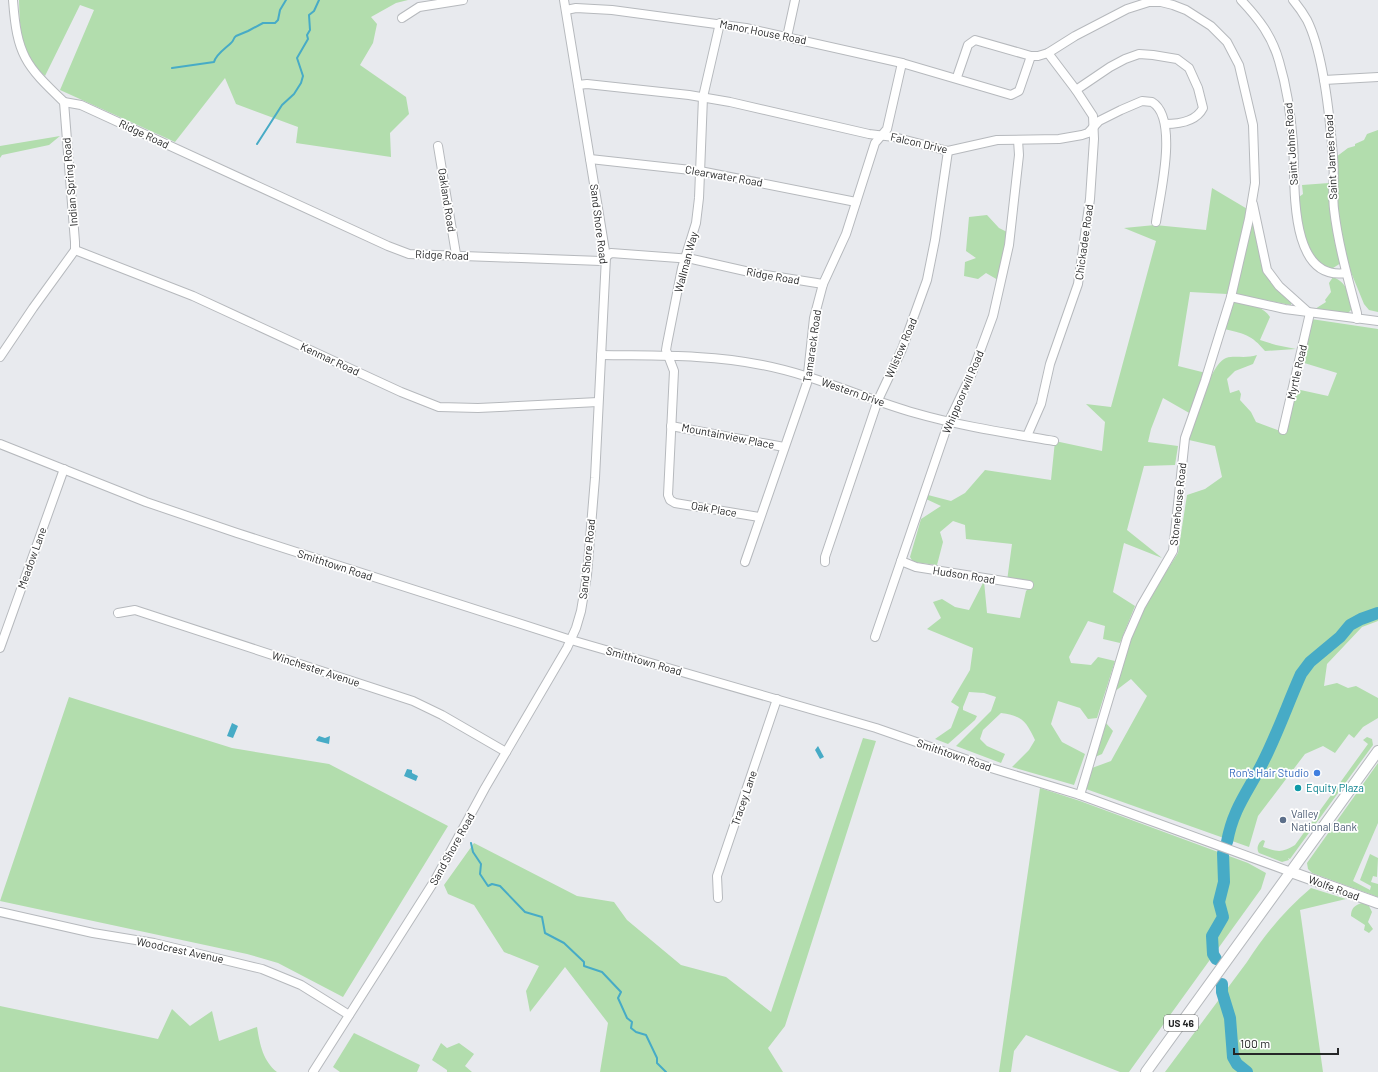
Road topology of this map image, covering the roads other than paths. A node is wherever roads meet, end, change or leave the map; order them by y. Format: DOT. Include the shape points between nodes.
graph roads {
  1 [pos="13,0"];
  2 [pos="463,0"];
  3 [pos="564,0"];
  4 [pos="795,0"];
  5 [pos="1241,0"];
  6 [pos="1293,0"];
  7 [pos="566,10"];
  8 [pos="402,18"];
  9 [pos="720,23"];
  10 [pos="787,37"];
  11 [pos="1048,53"];
  12 [pos="1031,56"];
  13 [pos="902,63"];
  14 [pos="1378,77"];
  15 [pos="957,78"];
  16 [pos="1324,80"];
  17 [pos="578,85"];
  18 [pos="1076,90"];
  19 [pos="703,97"];
  20 [pos="64,102"];
  21 [pos="1165,124"];
  22 [pos="1094,127"];
  23 [pos="882,136"];
  24 [pos="1018,140"];
  25 [pos="438,146"];
  26 [pos="948,151"];
  27 [pos="590,159"];
  28 [pos="700,171"];
  29 [pos="1252,198"];
  30 [pos="856,202"];
  31 [pos="1156,222"];
  32 [pos="75,250"];
  33 [pos="456,254"];
  34 [pos="606,257"];
  35 [pos="685,259"];
  36 [pos="1346,273"];
  37 [pos="823,284"];
  38 [pos="1231,297"];
  39 [pos="1309,313"];
  40 [pos="1357,319"];
  41 [pos="1378,321"];
  42 [pos="602,355"];
  43 [pos="669,356"];
  44 [pos="0,357"];
  45 [pos="809,376"];
  46 [pos="878,400"];
  47 [pos="598,402"];
  48 [pos="949,422"];
  49 [pos="671,426"];
  50 [pos="1283,430"];
  51 [pos="1027,436"];
  52 [pos="1054,441"];
  53 [pos="0,444"];
  54 [pos="784,447"];
  55 [pos="64,469"];
  56 [pos="670,500"];
  57 [pos="760,517"];
  58 [pos="901,561"];
  59 [pos="745,562"];
  60 [pos="825,562"];
  61 [pos="1029,585"];
  62 [pos="118,613"];
  63 [pos="875,637"];
  64 [pos="571,640"];
  65 [pos="0,648"];
  66 [pos="777,699"];
  67 [pos="1378,751"];
  68 [pos="506,752"];
  69 [pos="1080,795"];
  70 [pos="1291,872"];
  71 [pos="718,898"];
  72 [pos="1378,903"];
  73 [pos="0,912"];
  74 [pos="349,1015"];
  75 [pos="313,1072"];
  76 [pos="1146,1072"];
  1 -- 20 [label="street" via="17,35 23,55 36,74"];
  2 -- 8 [label="street" via="419,7"];
  3 -- 7 [label="street, Sand Shore Road"];
  4 -- 10 [label="street"];
  5 -- 36 [label="street, Saint Johns Road" via="1266,28 1280,62 1290,111 1294,186 1303,246 1319,266 1334,273"];
  6 -- 16 [label="street, Saint James Road" via="1310,26"];
  7 -- 9 [label="street, Manor House Road" via="612,10"];
  7 -- 17 [label="street, Sand Shore Road"];
  9 -- 10 [label="street, Manor House Road"];
  9 -- 19 [label="street, Wallman Way"];
  10 -- 13 [label="street, Manor House Road"];
  11 -- 12 [label="street"];
  11 -- 18 [label="street, Chickadee Road"];
  11 -- 29 [label="street" via="1127,9 1149,2 1173,5 1212,26 1234,52 1250,103 1255,166"];
  12 -- 15 [label="street" via="975,40 968,46"];
  12 -- 15 [label="street, Manor House Road" via="1020,89 1014,95"];
  13 -- 15 [label="street, Manor House Road"];
  13 -- 23 [label="street, Tamarack Road" via="887,129"];
  14 -- 16 [label="street"];
  16 -- 36 [label="street, Saint James Road" via="1333,157 1334,208"];
  17 -- 19 [label="street, Falcon Drive"];
  17 -- 27 [label="street, Sand Shore Road"];
  18 -- 21 [label="street" via="1110,67 1139,54 1177,59 1192,73 1202,108 1187,121"];
  18 -- 22 [label="street, Chickadee Road" via="1093,116"];
  19 -- 23 [label="street, Falcon Drive"];
  19 -- 28 [label="street, Wallman Way"];
  20 -- 32 [label="street, Indian Spring Road"];
  20 -- 33 [label="street, Ridge Road" via="81,105 388,246 409,254"];
  21 -- 22 [label="street, Falcon Drive" via="1156,104 1146,101 1102,120"];
  21 -- 31 [label="street, Falcon Drive" via="1165,164"];
  22 -- 24 [label="street, Falcon Drive" via="1086,134 1071,137"];
  22 -- 51 [label="street, Chickadee Road" via="1090,200 1078,284 1050,364 1040,410"];
  23 -- 26 [label="street, Falcon Drive" via="894,136"];
  23 -- 30 [label="street, Tamarack Road" via="875,143"];
  24 -- 26 [label="street, Falcon Drive" via="998,140"];
  24 -- 48 [label="street, Whippoorwill Road" via="1009,245 999,291 980,351"];
  25 -- 33 [label="street, Oakland Road"];
  26 -- 46 [label="street, Wilstow Road" via="936,240 927,280 902,349"];
  27 -- 28 [label="street, Clearwater Road"];
  27 -- 34 [label="street, Sand Shore Road"];
  28 -- 30 [label="street, Clearwater Road"];
  28 -- 35 [label="street, Wallman Way" via="700,198 696,224"];
  29 -- 38 [label="street"];
  29 -- 39 [label="street" via="1268,270 1279,286"];
  30 -- 37 [label="street, Tamarack Road" via="846,234"];
  32 -- 44 [label="street"];
  32 -- 47 [label="street, Kenmar Road" via="193,296 439,407 478,408"];
  33 -- 34 [label="street, Ridge Road" via="601,261"];
  34 -- 35 [label="street, Ridge Road" via="612,253"];
  34 -- 42 [label="street, Sand Shore Road"];
  35 -- 37 [label="street, Ridge Road"];
  35 -- 43 [label="street, Wallman Way" via="666,350"];
  36 -- 40 [label="street, Saint James Road"];
  37 -- 45 [label="street, Tamarack Road" via="814,318"];
  38 -- 39 [label="street"];
  38 -- 69 [label="street, Stonehouse Road" via="1185,438 1173,551 1141,606 1127,638"];
  39 -- 40 [label="street"];
  39 -- 50 [label="street, Myrtle Road"];
  40 -- 41 [label="street"];
  42 -- 43 [label="street, Western Drive"];
  42 -- 47 [label="street, Sand Shore Road"];
  43 -- 45 [label="street, Western Drive" via="725,359 760,364"];
  43 -- 49 [label="street, Wallman Way" via="674,371"];
  45 -- 46 [label="street, Western Drive"];
  45 -- 54 [label="street, Tamarack Road"];
  46 -- 48 [label="street, Western Drive"];
  46 -- 60 [label="street, Wilstow Road"];
  47 -- 64 [label="street, Sand Shore Road" via="586,584 581,611"];
  48 -- 51 [label="street, Western Drive"];
  48 -- 58 [label="street, Whippoorwill Road"];
  49 -- 54 [label="street, Mountainview Place"];
  49 -- 56 [label="street, Wallman Way" via="668,495"];
  51 -- 52 [label="street, Western Drive"];
  53 -- 55 [label="street, Smithtown Road"];
  54 -- 57 [label="street, Tamarack Road"];
  55 -- 64 [label="street, Smithtown Road" via="146,502 237,533"];
  55 -- 65 [label="street, Meadow Lane"];
  56 -- 57 [label="street, Oak Place" via="675,503"];
  57 -- 59 [label="street, Tamarack Road"];
  58 -- 61 [label="street, Hudson Road" via="916,567"];
  58 -- 63 [label="street, Whippoorwill Road"];
  62 -- 68 [label="street, Winchester Avenue" via="135,610 413,701"];
  64 -- 66 [label="street, Smithtown Road"];
  64 -- 68 [label="street, Sand Shore Road"];
  66 -- 69 [label="street, Smithtown Road" via="876,728 991,768"];
  66 -- 71 [label="street, Tracey Lane" via="716,876"];
  67 -- 70 [label="main road, US 46"];
  68 -- 74 [label="street, Sand Shore Road" via="435,880"];
  69 -- 70 [label="street, Smithtown Road"];
  70 -- 72 [label="main road, Wolfe Road"];
  70 -- 76 [label="main road, US 46"];
  73 -- 74 [label="street, Woodcrest Avenue" via="93,933 154,943 262,969 301,985"];
  74 -- 75 [label="street, Sand Shore Road"];
}
